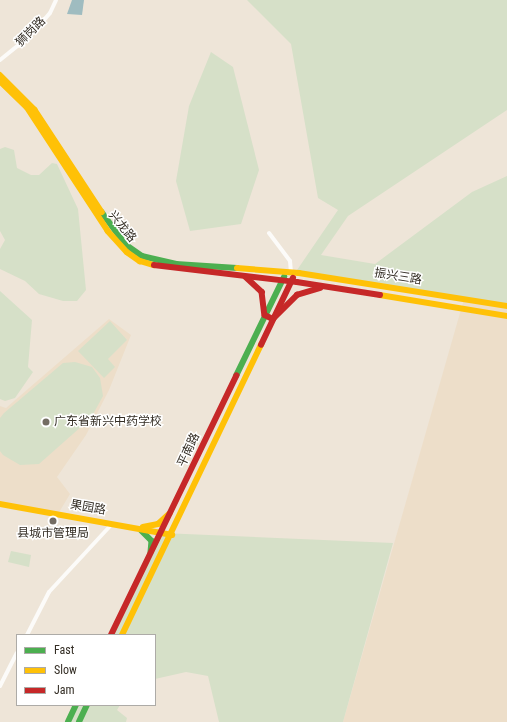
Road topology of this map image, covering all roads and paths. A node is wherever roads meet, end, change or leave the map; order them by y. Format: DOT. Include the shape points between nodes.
graph roads {
  1 [pos="56,0"];
  2 [pos="0,60"];
  3 [pos="0,74"];
  4 [pos="0,81"];
  5 [pos="269,233"];
  6 [pos="290,273"];
  7 [pos="242,275"];
  8 [pos="282,280"];
  9 [pos="291,281"];
  10 [pos="326,287"];
  11 [pos="507,306"];
  12 [pos="265,314"];
  13 [pos="507,316"];
  14 [pos="273,319"];
  15 [pos="0,504"];
  16 [pos="174,509"];
  17 [pos="112,524"];
  18 [pos="136,528"];
  19 [pos="162,533"];
  20 [pos="172,534"];
  21 [pos="149,559"];
  22 [pos="27,634"];
  23 [pos="112,634"];
  24 [pos="122,634"];
  25 [pos="16,655"];
  26 [pos="0,686"];
  27 [pos="76,706"];
  28 [pos="87,706"];
  29 [pos="68,722"];
  30 [pos="79,722"];
  1 -- 2 [label="street, 狮岗路" via="50,13 30,36"];
  3 -- 6 [label="main road, 兴龙路" via="35,110 115,232 134,251 161,262"];
  4 -- 7 [label="main road, 兴龙路" via="27,107 108,231 127,252 152,265"];
  5 -- 6 [label="street" via="290,261"];
  6 -- 8 [label="main road, 平南路"];
  6 -- 9 [label="main road, 平南路"];
  6 -- 11 [label="main road, 振兴三路"];
  7 -- 8 [label="main road, 兴龙路"];
  7 -- 12 [label="main road" via="253,281 262,292"];
  8 -- 9 [label="main road, 兴龙路"];
  8 -- 12 [label="main road, 平南路"];
  9 -- 10 [label="main road, 振兴三路"];
  9 -- 14 [label="main road, 平南路"];
  10 -- 13 [label="main road, 振兴三路"];
  10 -- 14 [label="main road" via="297,295"];
  12 -- 14 [label="main road"];
  12 -- 16 [label="main road, 平南路"];
  14 -- 20 [label="main road, 平南路"];
  15 -- 17 [label="main road, 果园路"];
  16 -- 18 [label="main road" via="158,524"];
  16 -- 19 [label="main road, 平南路"];
  17 -- 18 [label="main road, 果园路"];
  17 -- 22 [label="street" via="49,592"];
  18 -- 19 [label="main road, 果园路"];
  18 -- 21 [label="main road" via="152,541"];
  19 -- 20 [label="main road, 果园路"];
  19 -- 21 [label="main road, 平南路"];
  20 -- 24 [label="main road, 平南路"];
  21 -- 23 [label="main road, 平南路"];
  25 -- 26 [label="street"];
  27 -- 29 [label="main road"];
  28 -- 30 [label="main road"];
}
